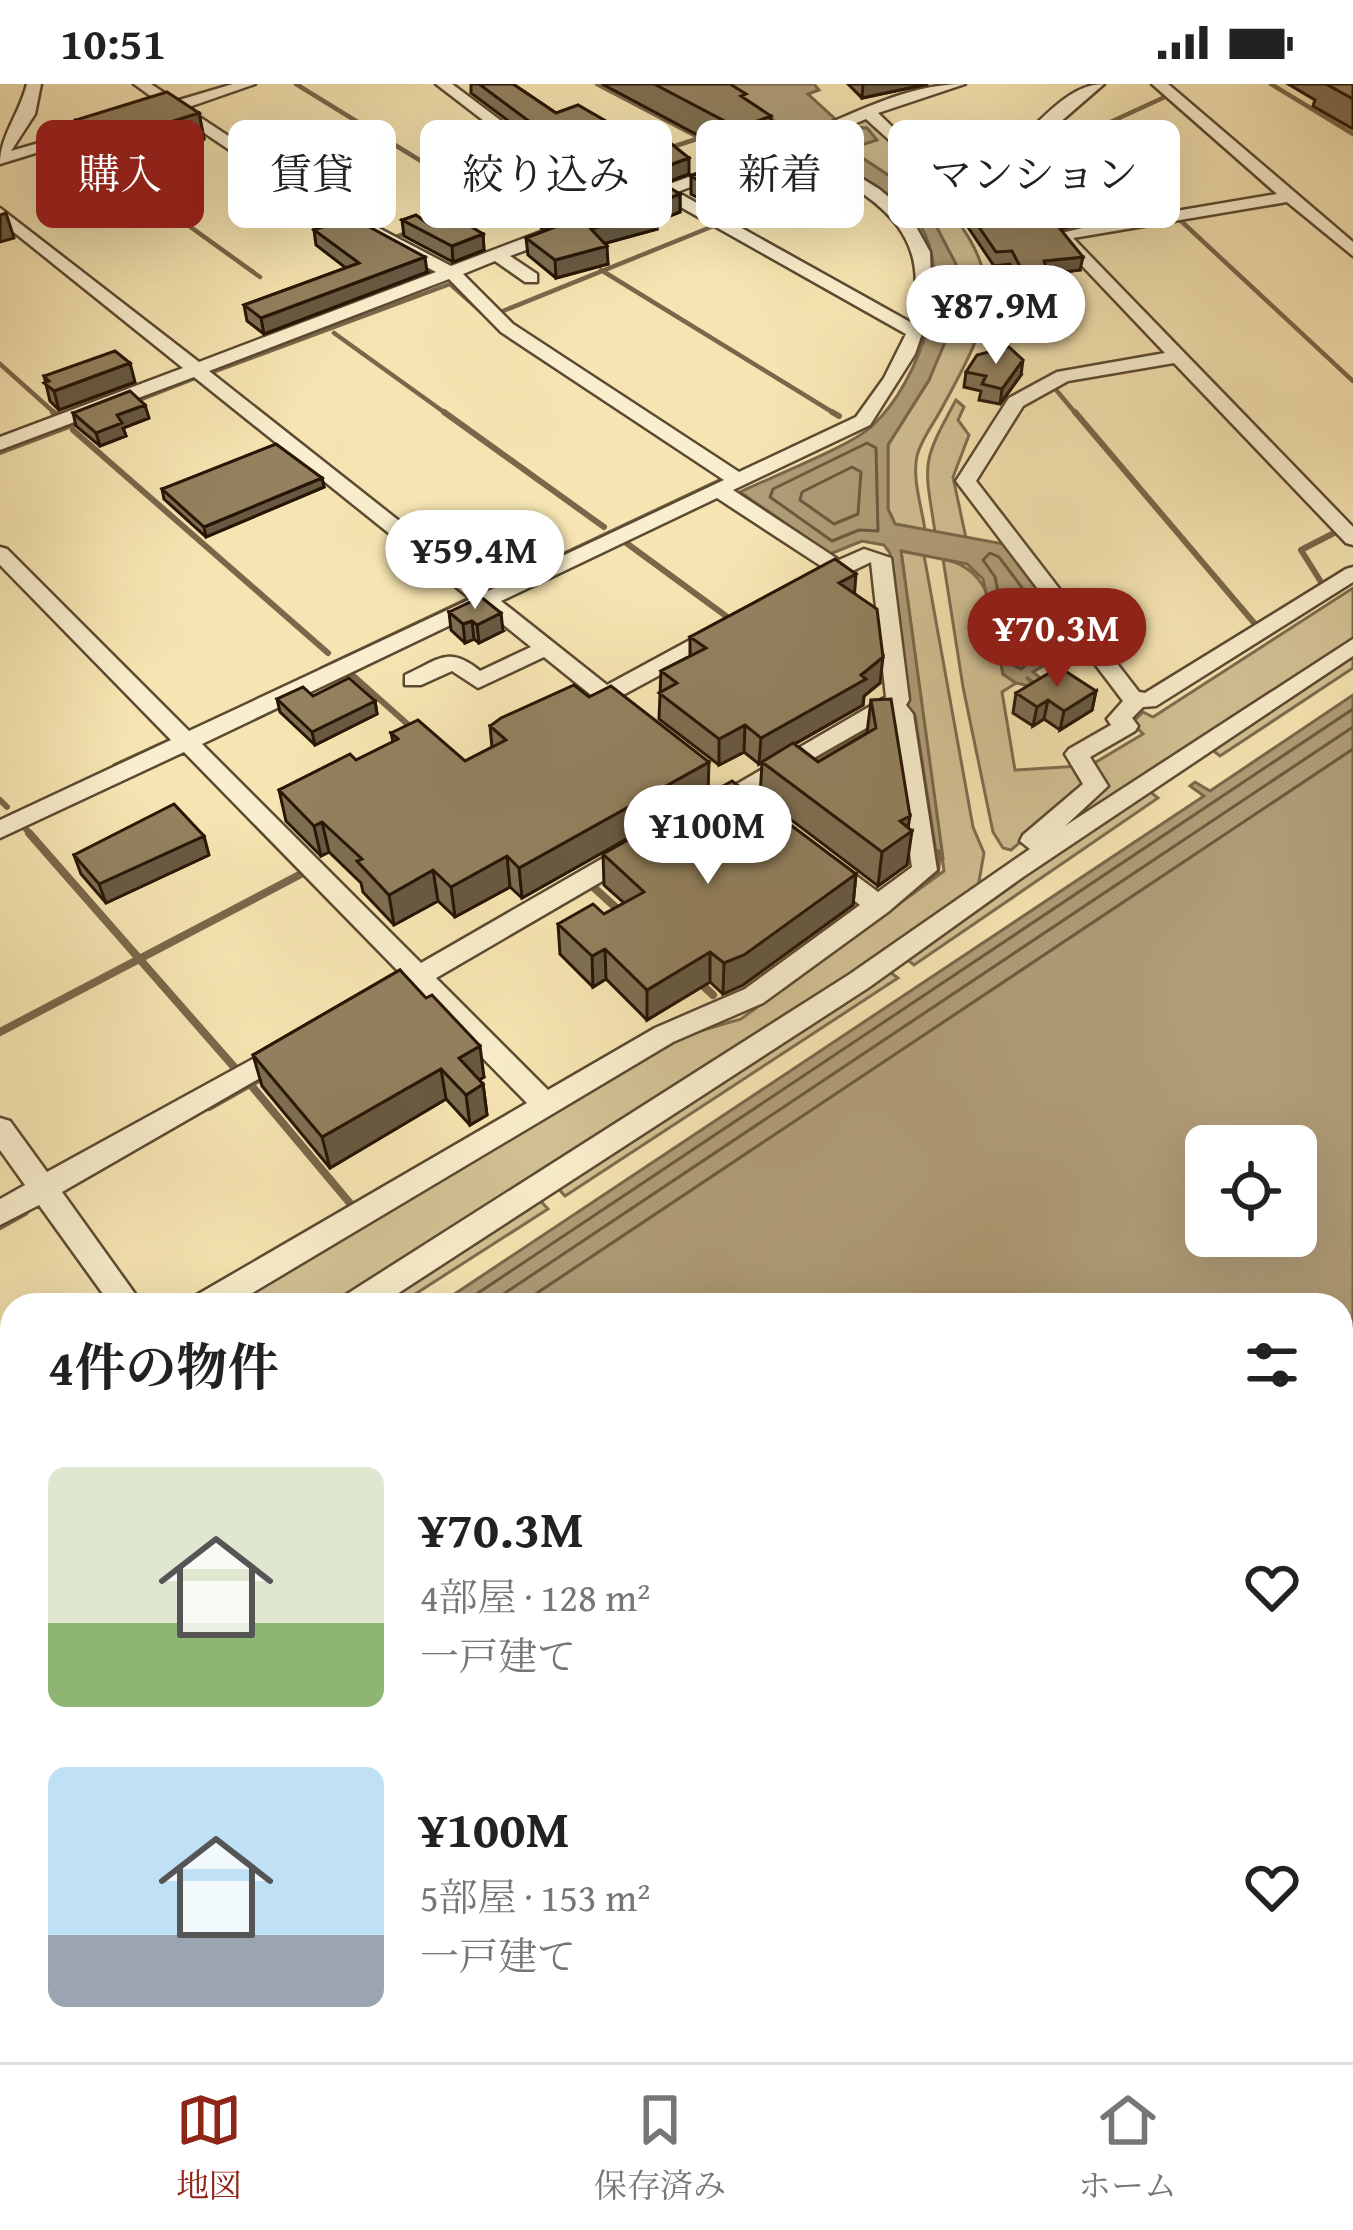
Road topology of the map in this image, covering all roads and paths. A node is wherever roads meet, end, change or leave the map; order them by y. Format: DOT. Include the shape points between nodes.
graph roads {
  1 [pos="34,84"];
  2 [pos="141,84"];
  3 [pos="248,84"];
  4 [pos="443,84"];
  5 [pos="705,84"];
  6 [pos="958,84"];
  7 [pos="1097,84"];
  8 [pos="1159,84"];
  9 [pos="910,88"];
  10 [pos="178,109"];
  11 [pos="154,113"];
  12 [pos="870,114"];
  13 [pos="134,119"];
  14 [pos="491,120"];
  15 [pos="760,120"];
  16 [pos="844,120"];
  17 [pos="1054,120"];
  18 [pos="888,131"];
  19 [pos="0,158"];
  20 [pos="864,193"];
  21 [pos="672,195"];
  22 [pos="1290,197"];
  23 [pos="0,213"];
  24 [pos="1180,214"];
  25 [pos="569,228"];
  26 [pos="1097,228"];
  27 [pos="1353,250"];
  28 [pos="500,256"];
  29 [pos="453,274"];
  30 [pos="531,278"];
  31 [pos="915,332"];
  32 [pos="1177,356"];
  33 [pos="196,369"];
  34 [pos="0,443"];
  35 [pos="729,485"];
  36 [pos="1353,539"];
  37 [pos="0,553"];
  38 [pos="839,568"];
  39 [pos="1353,573"];
  40 [pos="800,590"];
  41 [pos="485,602"];
  42 [pos="741,621"];
  43 [pos="1353,646"];
  44 [pos="545,648"];
  45 [pos="413,680"];
  46 [pos="604,695"];
  47 [pos="1138,699"];
  48 [pos="890,704"];
  49 [pos="641,723"];
  50 [pos="188,741"];
  51 [pos="692,817"];
  52 [pos="0,830"];
  53 [pos="653,840"];
  54 [pos="806,850"];
  55 [pos="1014,871"];
  56 [pos="879,906"];
  57 [pos="420,975"];
  58 [pos="348,1017"];
  59 [pos="307,1040"];
  60 [pos="544,1103"];
  61 [pos="0,1129"];
  62 [pos="43,1187"];
  63 [pos="0,1213"];
  64 [pos="119,1293"];
  65 [pos="226,1293"];
  66 [pos="374,1293"];
  1 -- 19 [label="street"];
  2 -- 10 [label="street"];
  3 -- 10 [label="street"];
  4 -- 14 [label="street"];
  5 -- 15 [label="street"];
  6 -- 9 [label="street"];
  7 -- 17 [label="street"];
  8 -- 22 [label="street"];
  9 -- 12 [label="street"];
  10 -- 11 [label="street"];
  10 -- 29 [label="street" via="319,203"];
  12 -- 16 [label="street"];
  12 -- 18 [label="street"];
  13 -- 19 [label="street"];
  20 -- 31 [label="street" via="910,226 923,258"];
  21 -- 31 [label="street"];
  22 -- 24 [label="street"];
  22 -- 27 [label="street"];
  23 -- 33 [label="street"];
  25 -- 28 [label="street"];
  26 -- 32 [label="street" via="1061,235"];
  28 -- 29 [label="street"];
  28 -- 30 [label="street"];
  29 -- 33 [label="street"];
  29 -- 35 [label="street" via="507,328"];
  31 -- 35 [label="street" via="863,422"];
  32 -- 36 [label="street"];
  32 -- 47 [label="street" via="1063,376 1016,402 965,481"];
  33 -- 34 [label="street"];
  33 -- 41 [label="street"];
  35 -- 38 [label="street"];
  35 -- 41 [label="street"];
  37 -- 50 [label="street"];
  38 -- 40 [label="street"];
  38 -- 48 [label="street" via="864,555 880,558 898,700"];
  39 -- 47 [label="street" via="1148,701"];
  41 -- 44 [label="street"];
  41 -- 50 [label="street"];
  42 -- 46 [label="street"];
  43 -- 55 [label="street"];
  44 -- 45 [label="street" via="478,681 454,661"];
  44 -- 46 [label="street"];
  46 -- 49 [label="street"];
  47 -- 55 [label="street" via="1118,719 1126,726 1077,754 1096,787 1016,855"];
  48 -- 51 [label="street"];
  48 -- 56 [label="street" via="902,714 925,870"];
  50 -- 52 [label="street"];
  50 -- 57 [label="street"];
  53 -- 57 [label="street"];
  54 -- 56 [label="street"];
  55 -- 66 [label="street" via="859,981"];
  56 -- 60 [label="street" via="754,996 664,1034"];
  57 -- 58 [label="street"];
  57 -- 60 [label="street"];
  59 -- 62 [label="street"];
  60 -- 65 [label="street"];
  61 -- 62 [label="street"];
  62 -- 63 [label="street"];
  62 -- 64 [label="street"];
}
